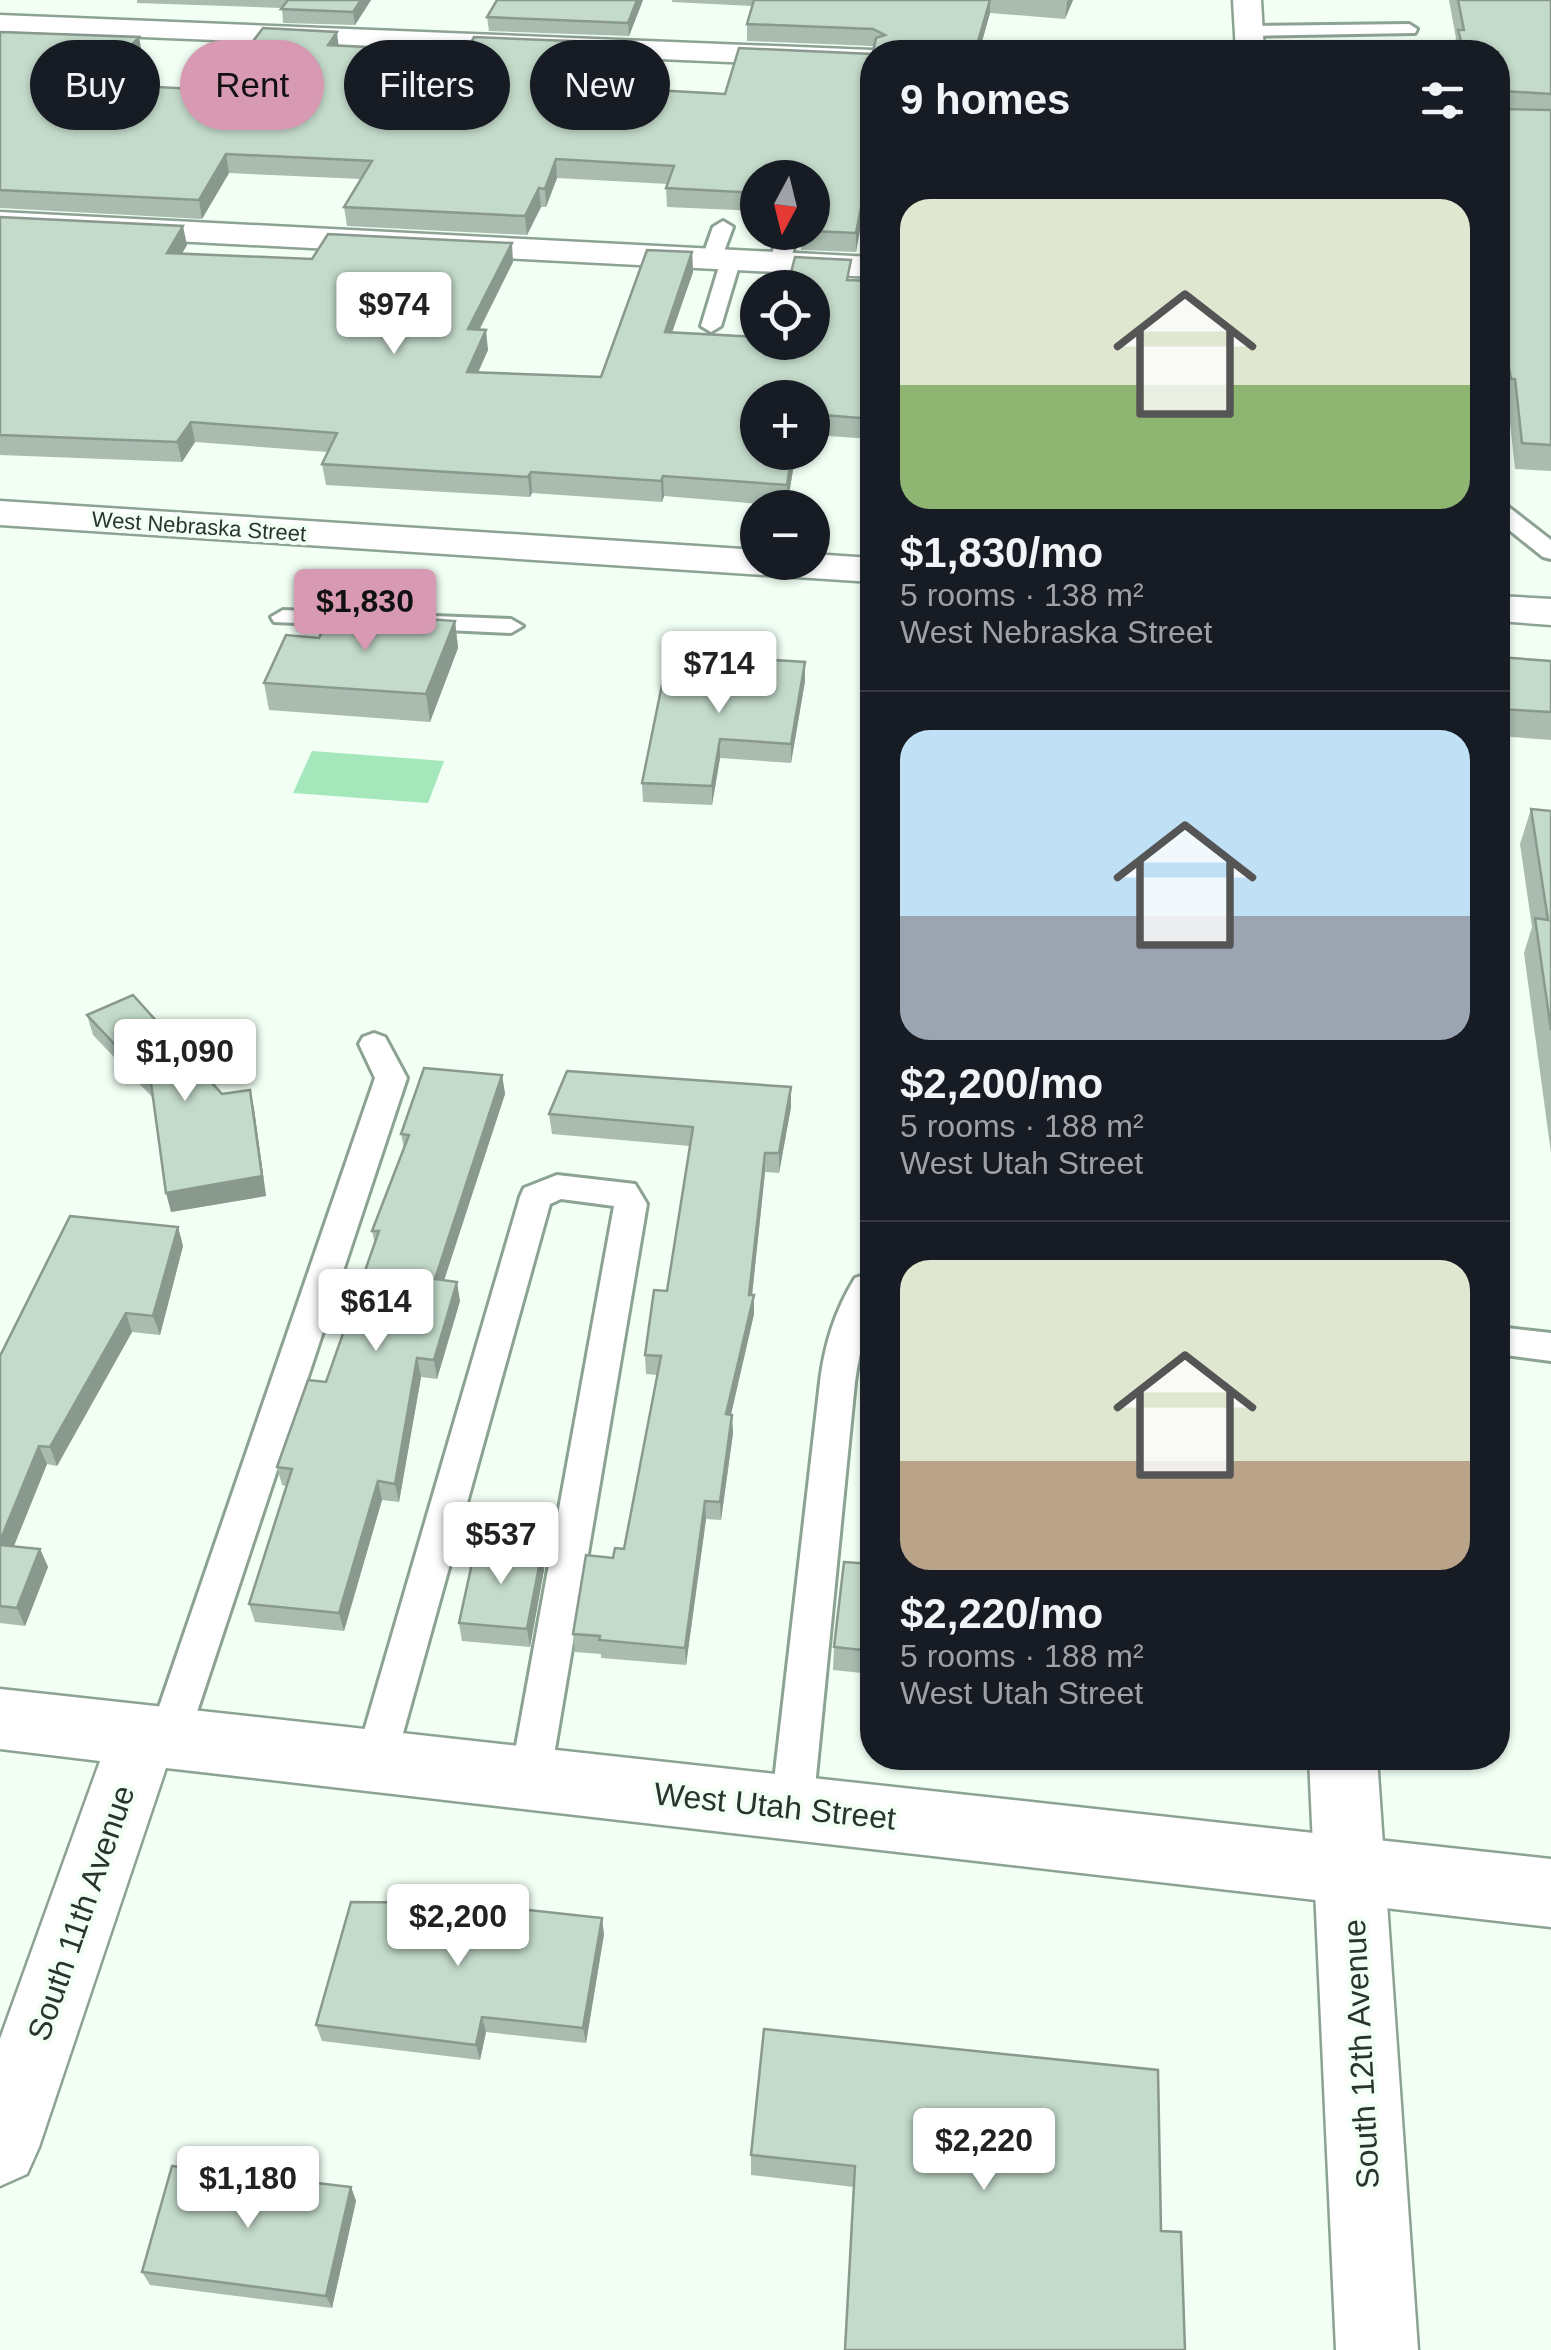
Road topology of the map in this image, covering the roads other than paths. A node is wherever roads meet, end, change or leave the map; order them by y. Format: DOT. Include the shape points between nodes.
graph roads {
  1 [pos="1247,0"];
  2 [pos="0,24"];
  3 [pos="1409,29"];
  4 [pos="1249,40"];
  5 [pos="1274,40"];
  6 [pos="860,59"];
  7 [pos="0,222"];
  8 [pos="722,248"];
  9 [pos="740,248"];
  10 [pos="798,250"];
  11 [pos="860,263"];
  12 [pos="711,326"];
  13 [pos="0,513"];
  14 [pos="1510,520"];
  15 [pos="1551,552"];
  16 [pos="740,561"];
  17 [pos="830,567"];
  18 [pos="860,569"];
  19 [pos="1510,610"];
  20 [pos="1551,612"];
  21 [pos="283,616"];
  22 [pos="511,626"];
  23 [pos="374,1044"];
  24 [pos="860,1297"];
  25 [pos="1510,1342"];
  26 [pos="1551,1347"];
  27 [pos="0,1718"];
  28 [pos="156,1737"];
  29 [pos="375,1762"];
  30 [pos="1344,1770"];
  31 [pos="530,1779"];
  32 [pos="792,1808"];
  33 [pos="1351,1870"];
  34 [pos="1551,1892"];
  35 [pos="0,2147"];
  36 [pos="1376,2350"];
  1 -- 4 [label="street"];
  2 -- 6 [label="street"];
  3 -- 5 [label="lane"];
  7 -- 8 [label="street"];
  8 -- 9 [label="street"];
  8 -- 12 [label="lane"];
  10 -- 11 [label="street"];
  13 -- 16 [label="street, West Nebraska Street"];
  14 -- 15 [label="lane"];
  17 -- 18 [label="street, West Nebraska Street"];
  19 -- 20 [label="street"];
  21 -- 22 [label="lane"];
  23 -- 28 [label="lane" via="392,1078"];
  24 -- 32 [label="lane" via="851,1309 812,1585"];
  25 -- 26 [label="lane"];
  27 -- 28 [label="street, West Utah Street"];
  28 -- 29 [label="street, West Utah Street"];
  28 -- 35 [label="street, South 11th Avenue"];
  29 -- 31 [label="street, West Utah Street"];
  29 -- 31 [label="lane" via="536,1197 557,1186 622,1193 631,1204 630,1224"];
  30 -- 33 [label="street, South 12th Avenue"];
  31 -- 32 [label="street, West Utah Street"];
  32 -- 33 [label="street, West Utah Street"];
  33 -- 34 [label="street, West Utah Street"];
  33 -- 36 [label="street, South 12th Avenue"];
}
